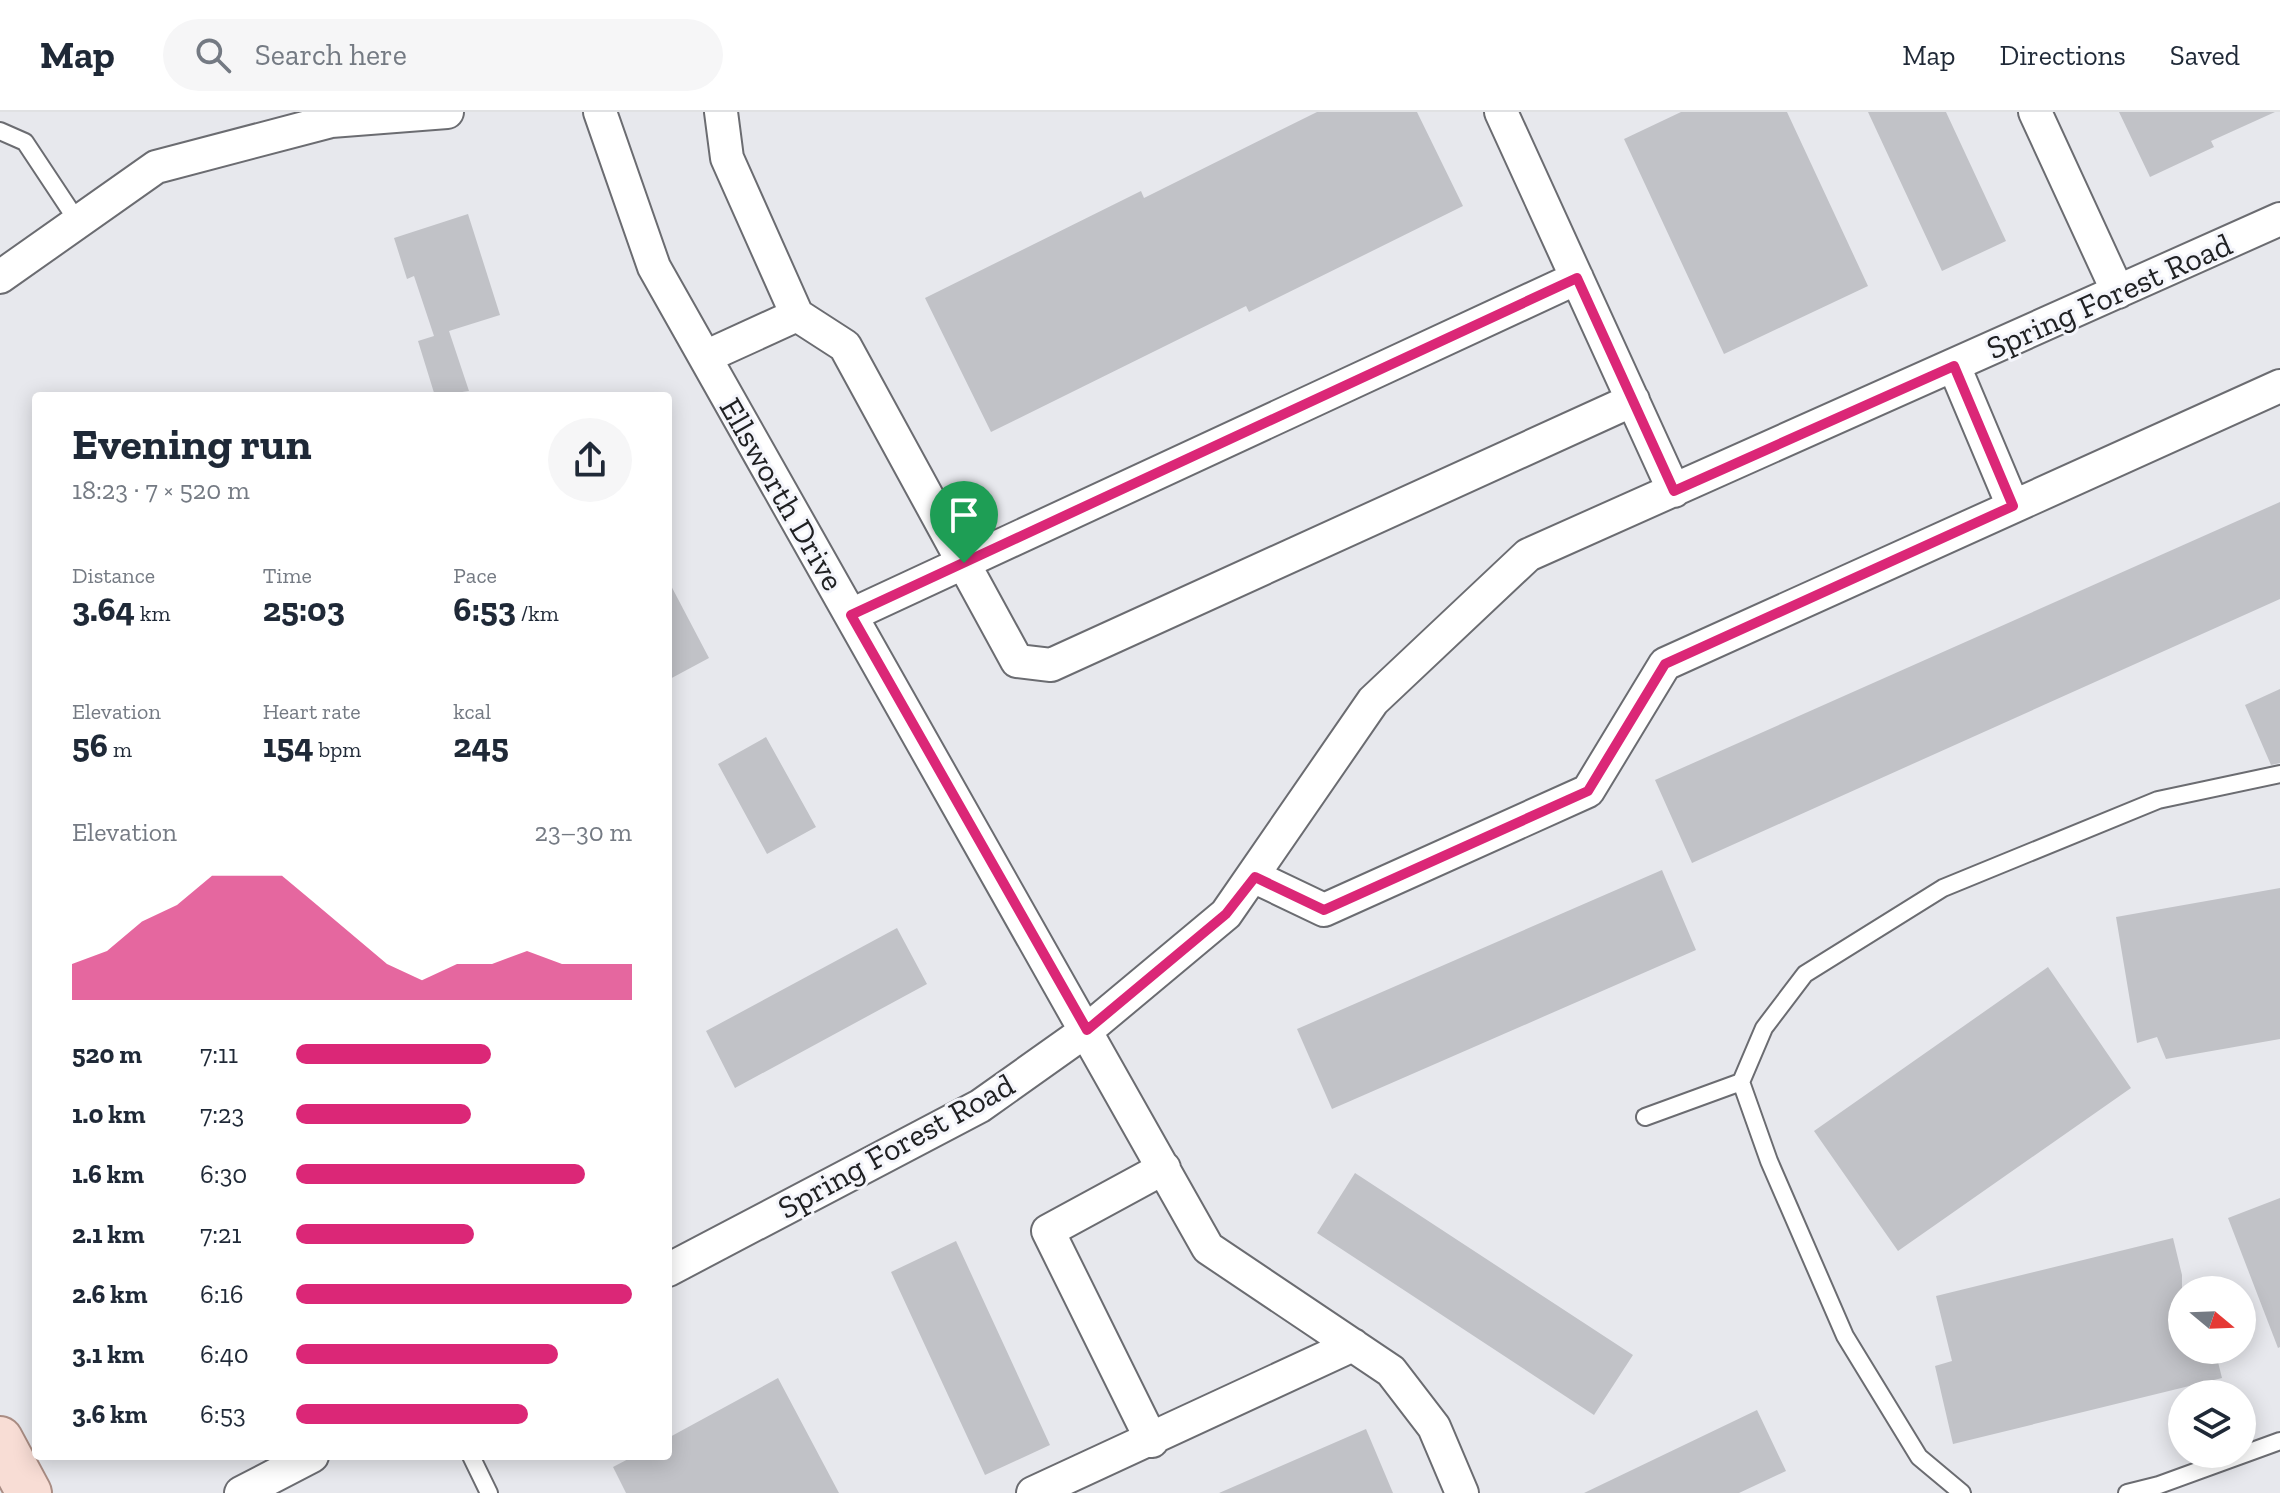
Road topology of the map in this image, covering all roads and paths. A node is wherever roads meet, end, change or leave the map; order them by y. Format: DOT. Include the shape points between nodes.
graph roads {
  1 [pos="447,112"];
  2 [pos="600,112"];
  3 [pos="721,112"];
  4 [pos="1501,112"];
  5 [pos="2035,112"];
  6 [pos="0,131"];
  7 [pos="2280,219"];
  8 [pos="78,222"];
  9 [pos="0,277"];
  10 [pos="1577,278"];
  11 [pos="2118,292"];
  12 [pos="797,315"];
  13 [pos="705,357"];
  14 [pos="1954,366"];
  15 [pos="2280,386"];
  16 [pos="1633,400"];
  17 [pos="1674,491"];
  18 [pos="2013,506"];
  19 [pos="964,563"];
  20 [pos="851,615"];
  21 [pos="2280,774"];
  22 [pos="1255,877"];
  23 [pos="1087,1030"];
  24 [pos="1741,1082"];
  25 [pos="1645,1117"];
  26 [pos="1164,1168"];
  27 [pos="672,1268"];
  28 [pos="1353,1345"];
  29 [pos="0,1439"];
  30 [pos="1152,1441"];
  31 [pos="2280,1441"];
  32 [pos="304,1460"];
  33 [pos="473,1460"];
  34 [pos="29,1493"];
  35 [pos="241,1493"];
  36 [pos="489,1493"];
  37 [pos="1033,1493"];
  38 [pos="1462,1493"];
  39 [pos="1962,1493"];
  40 [pos="2127,1493"];
  1 -- 8 [label="street" via="331,121 156,167"];
  2 -- 13 [label="street, Ellsworth Drive" via="654,267"];
  3 -- 12 [label="street" via="727,158"];
  4 -- 10 [label="street"];
  5 -- 11 [label="street"];
  6 -- 8 [label="lane" via="25,142"];
  7 -- 11 [label="street, Spring Forest Road"];
  8 -- 9 [label="street"];
  10 -- 16 [label="street"];
  10 -- 19 [label="street"];
  11 -- 14 [label="street, Spring Forest Road"];
  12 -- 13 [label="street"];
  12 -- 19 [label="street" via="845,346"];
  13 -- 20 [label="street, Ellsworth Drive"];
  14 -- 17 [label="street, Spring Forest Road"];
  14 -- 18 [label="street"];
  15 -- 18 [label="street"];
  16 -- 17 [label="street"];
  16 -- 19 [label="street" via="1051,665 1017,661"];
  17 -- 22 [label="street, Spring Forest Road" via="1528,555 1373,701"];
  18 -- 22 [label="street" via="1665,664 1588,791 1324,910"];
  19 -- 20 [label="street"];
  20 -- 23 [label="street, Ellsworth Drive"];
  21 -- 24 [label="lane" via="2158,800 1943,888 1805,974 1764,1028"];
  22 -- 23 [label="street, Spring Forest Road" via="1226,914"];
  23 -- 26 [label="street, Ellsworth Drive"];
  23 -- 27 [label="street, Spring Forest Road" via="980,1106"];
  24 -- 25 [label="lane"];
  24 -- 39 [label="lane" via="1769,1161 1845,1336 1919,1457"];
  26 -- 28 [label="street, Ellsworth Drive" via="1208,1248"];
  26 -- 30 [label="street" via="1048,1231"];
  28 -- 30 [label="street"];
  28 -- 38 [label="street, Ellsworth Drive" via="1391,1371 1434,1427"];
  29 -- 34 [label="main road"];
  30 -- 37 [label="street"];
  31 -- 40 [label="lane"];
  32 -- 35 [label="street"];
  33 -- 36 [label="lane"];
}
